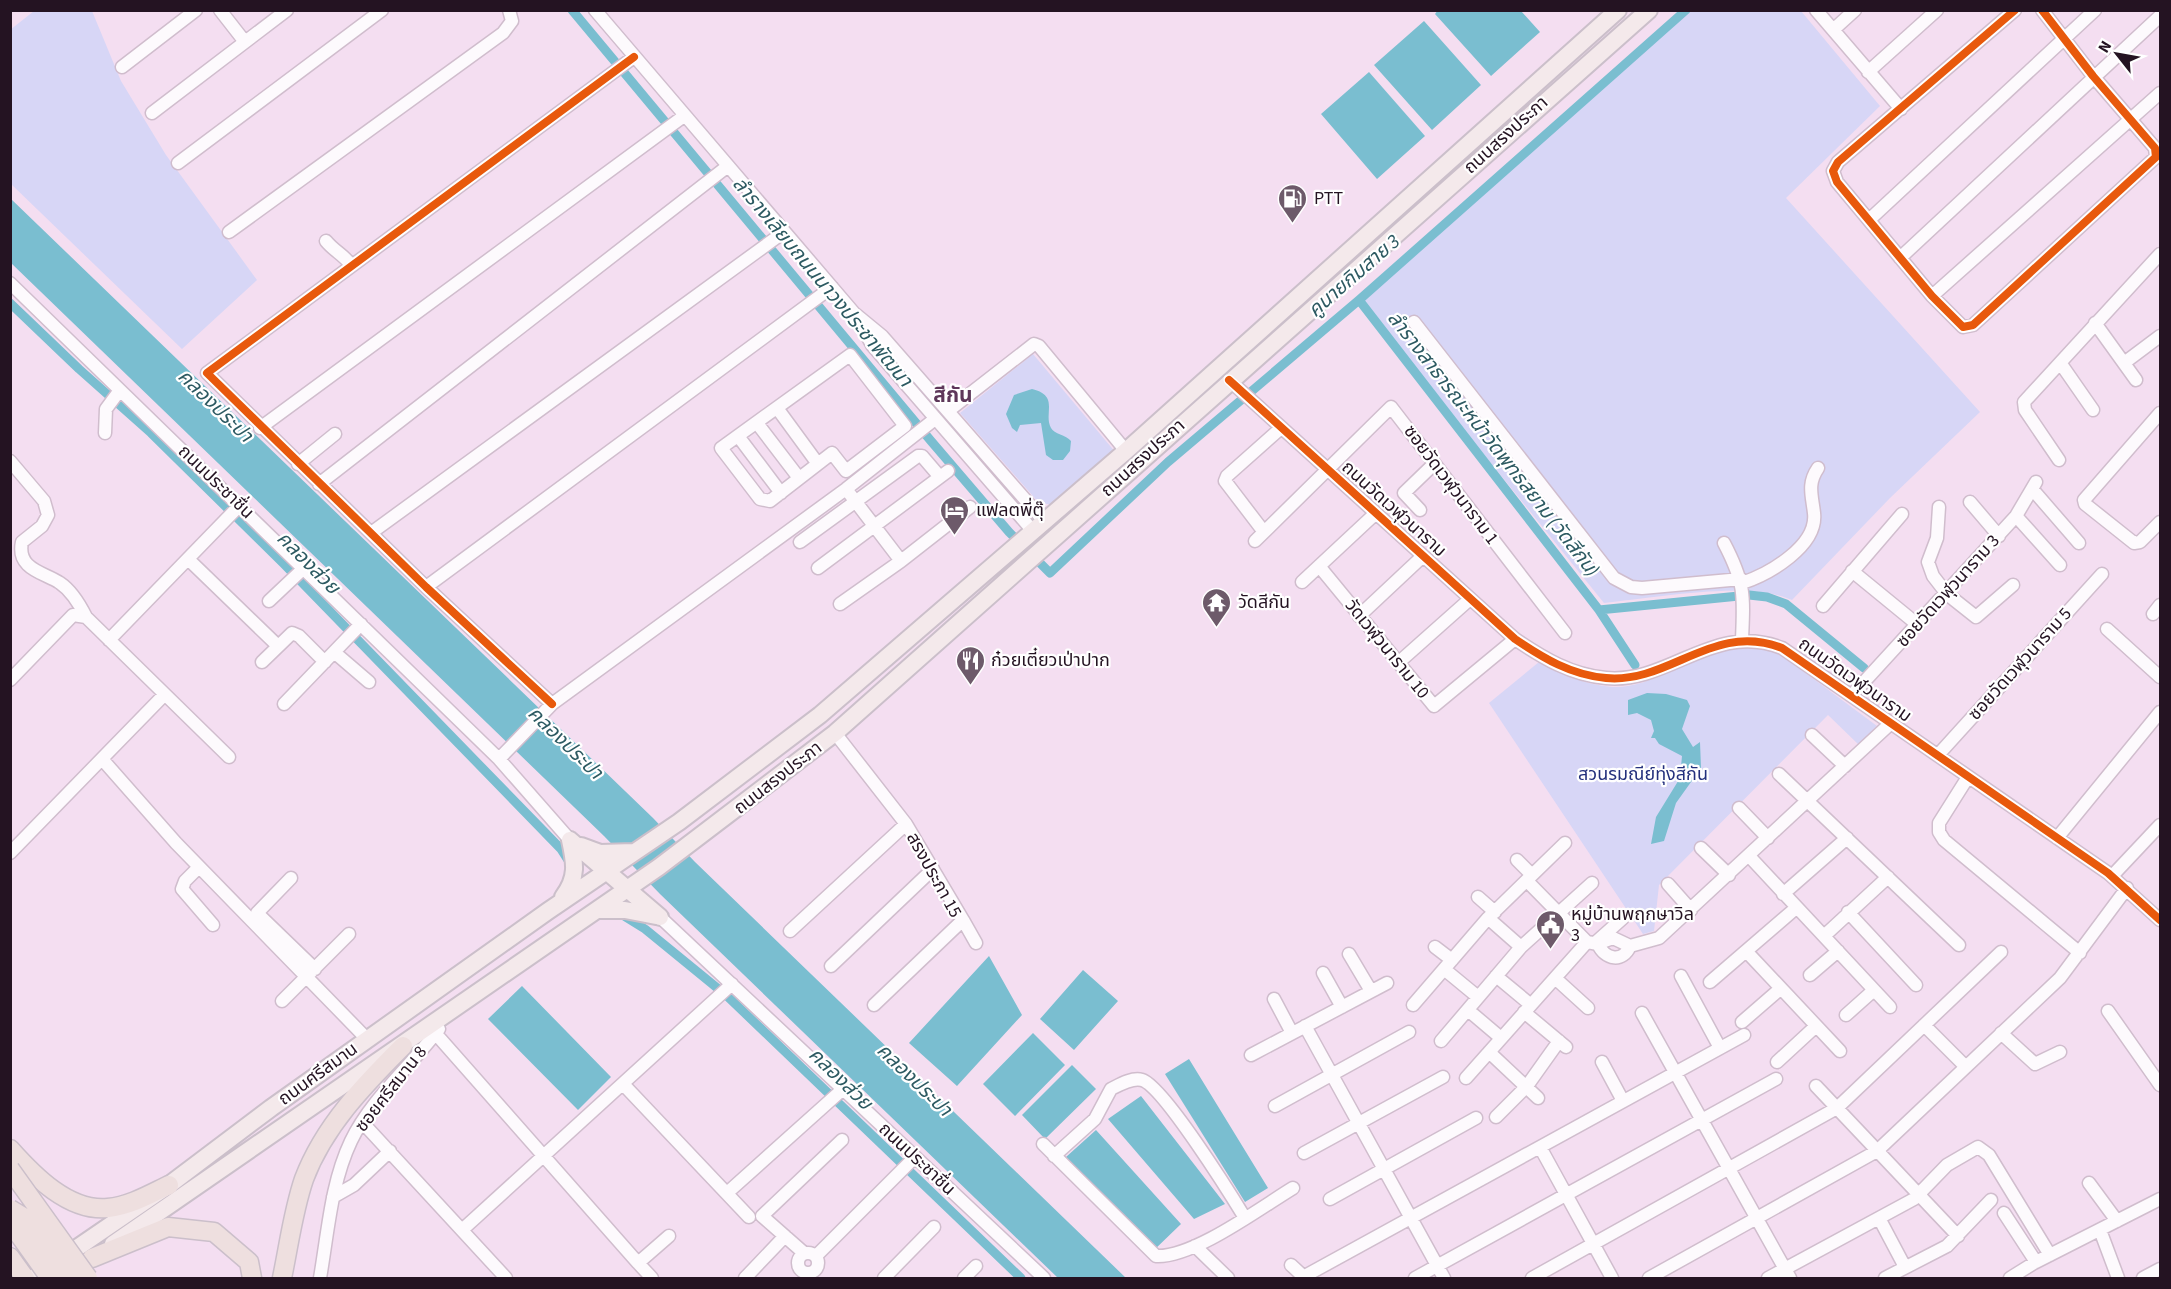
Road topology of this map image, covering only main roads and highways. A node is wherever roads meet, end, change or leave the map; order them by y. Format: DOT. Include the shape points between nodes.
graph roads {
  1 [pos="1618,10"];
  2 [pos="1649,10"];
  3 [pos="1600,26"];
  4 [pos="1613,41"];
  5 [pos="1028,535"];
  6 [pos="1046,543"];
  7 [pos="920,629"];
  8 [pos="934,644"];
  9 [pos="674,826"];
  10 [pos="570,840"];
  11 [pos="690,846"];
  12 [pos="626,855"];
  13 [pos="606,872"];
  14 [pos="646,883"];
  15 [pos="626,891"];
  16 [pos="558,904"];
  17 [pos="598,910"];
  18 [pos="660,917"];
  19 [pos="574,927"];
  20 [pos="403,1046"];
  21 [pos="10,1149"];
  22 [pos="10,1169"];
  23 [pos="169,1185"];
  24 [pos="10,1209"];
  25 [pos="10,1222"];
  26 [pos="10,1257"];
  27 [pos="92,1258"];
  28 [pos="37,1278"];
  29 [pos="62,1278"];
  30 [pos="69,1278"];
  31 [pos="88,1278"];
  32 [pos="252,1278"];
  33 [pos="282,1278"];
  1 -- 3 [label="main road, ถนนสรงประภา"];
  2 -- 4 [label="main road, ถนนสรงประภา"];
  3 -- 4 [label="main road"];
  3 -- 5 [label="main road, ถนนสรงประภา"];
  4 -- 6 [label="main road, ถนนสรงประภา" via="1234,385"];
  5 -- 6 [label="main road"];
  5 -- 7 [label="main road, ถนนสรงประภา"];
  6 -- 8 [label="main road, ถนนสรงประภา"];
  7 -- 8 [label="main road"];
  7 -- 9 [label="main road, ถนนสรงประภา" via="820,715"];
  8 -- 11 [label="main road, ถนนสรงประภา" via="835,733"];
  9 -- 11 [label="main road"];
  9 -- 12 [label="main road, ถนนสรงประภา"];
  10 -- 12 [label="main road" via="600,853"];
  10 -- 13 [label="main road"];
  10 -- 16 [label="main road" via="576,870 573,884"];
  11 -- 14 [label="main road, ถนนสรงประภา" via="659,867"];
  12 -- 13 [label="main road, ถนนสรงประภา"];
  13 -- 15 [label="main road"];
  13 -- 16 [label="main road, ถนนศรีสมาน"];
  14 -- 15 [label="main road"];
  14 -- 18 [label="main road" via="649,902"];
  15 -- 17 [label="main road, ถนนศรีสมาน"];
  15 -- 18 [label="main road"];
  16 -- 19 [label="main road" via="561,915"];
  16 -- 23 [label="main road, ถนนศรีสมาน"];
  17 -- 18 [label="main road" via="625,910"];
  17 -- 19 [label="main road, ถนนศรีสมาน"];
  19 -- 20 [label="main road, ถนนศรีสมาน"];
  20 -- 27 [label="main road, ถนนศรีสมาน"];
  20 -- 33 [label="highway" via="354,1096 326,1136 297,1202"];
  21 -- 23 [label="highway" via="26,1168 64,1198 83,1204 106,1209 132,1203"];
  22 -- 31 [label="highway, bridge"];
  23 -- 28 [label="main road, ถนนศรีสมาน"];
  24 -- 30 [label="highway, bridge" via="26,1218"];
  25 -- 28 [label="highway, bridge"];
  26 -- 28 [label="highway"];
  27 -- 29 [label="main road, ถนนศรีสมาน"];
  27 -- 32 [label="highway" via="168,1227 214,1232 249,1262"];
}
